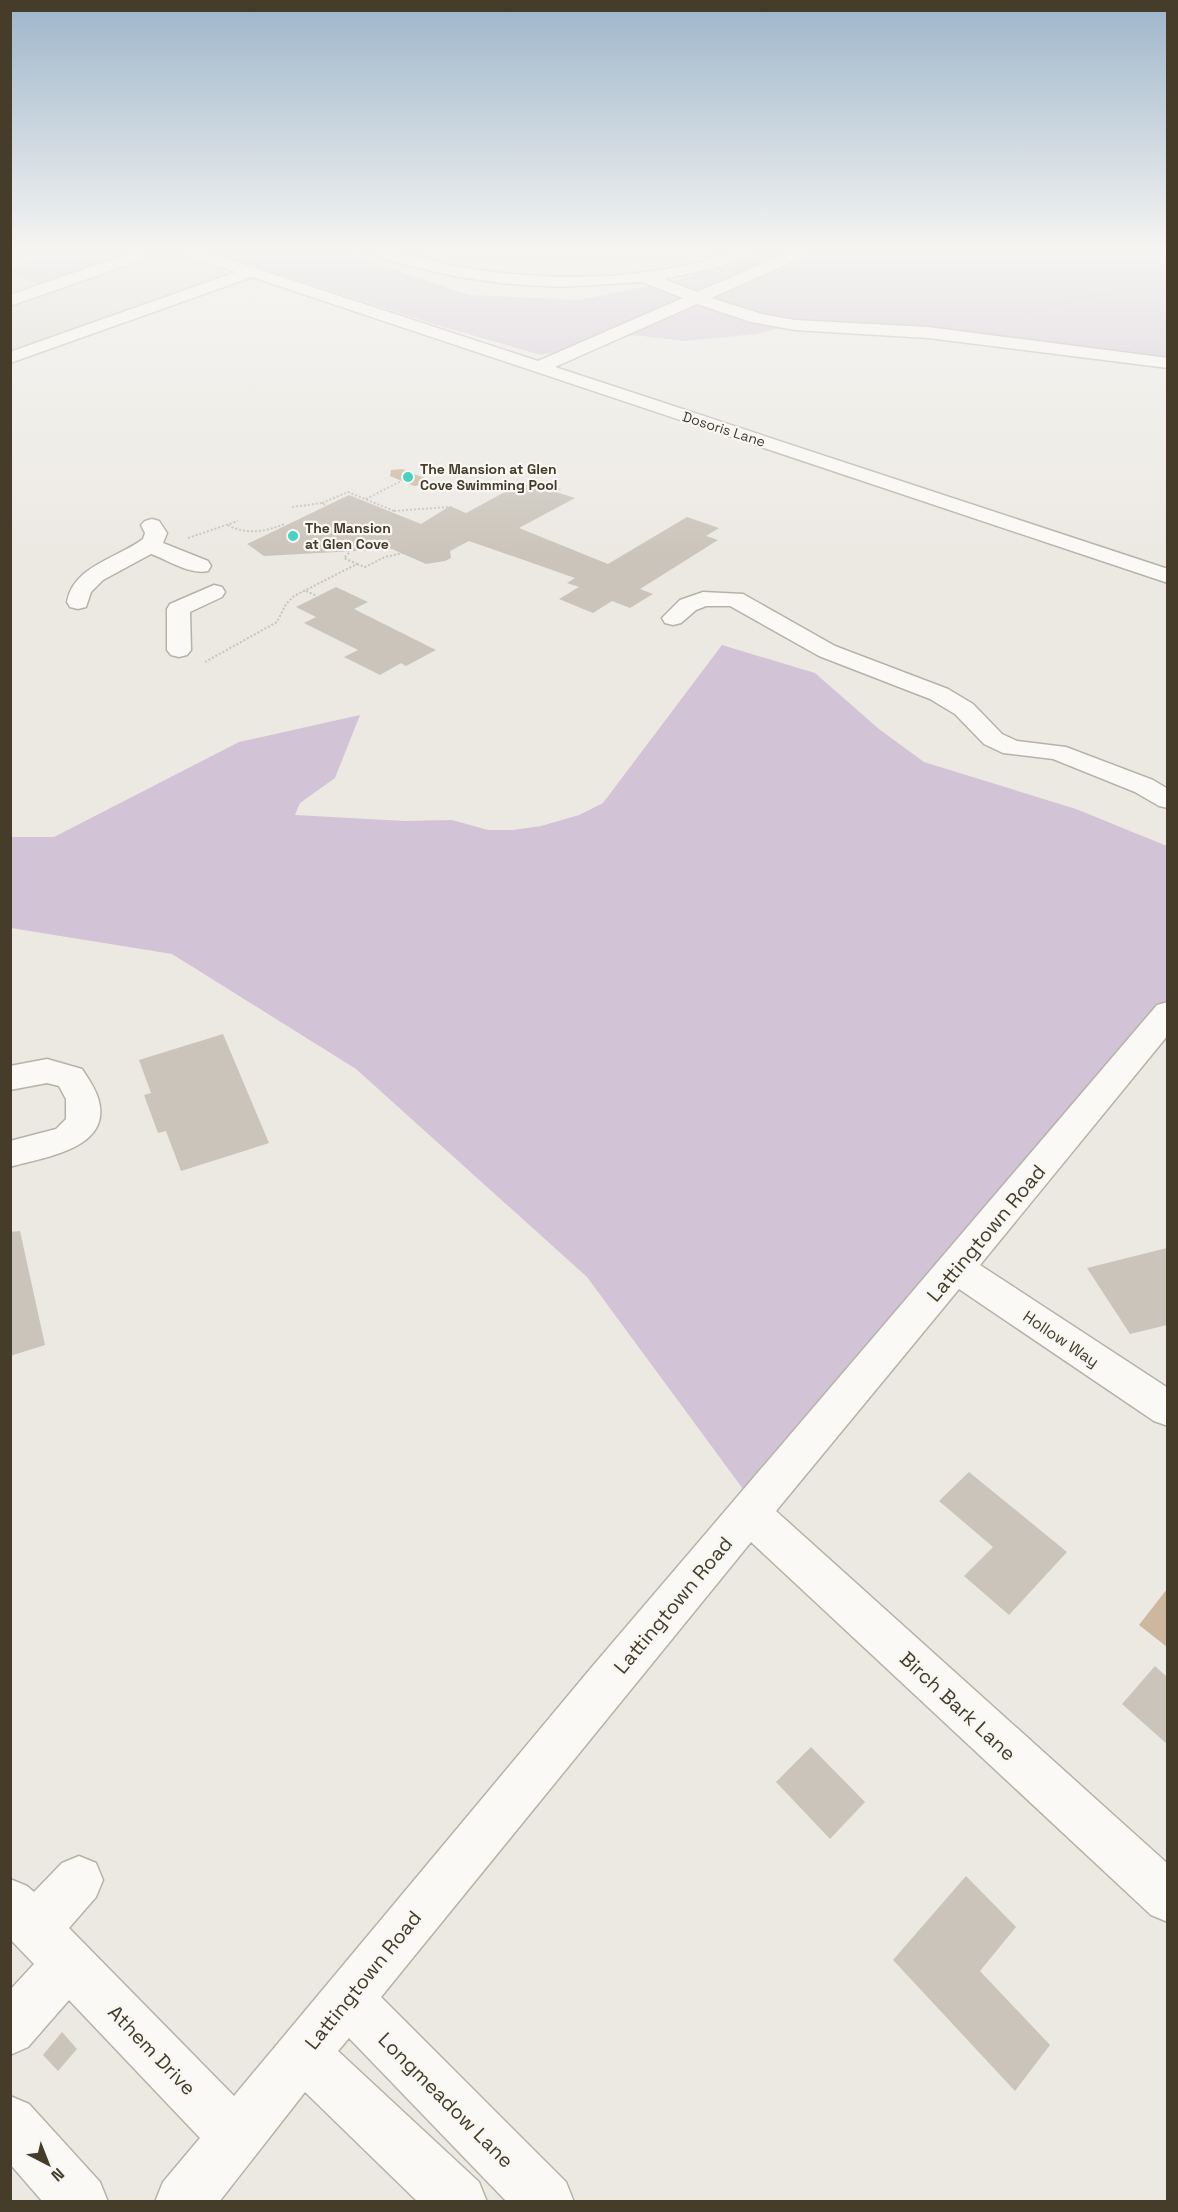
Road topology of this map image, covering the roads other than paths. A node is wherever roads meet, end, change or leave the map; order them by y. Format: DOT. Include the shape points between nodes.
graph roads {
  1 [pos="29,351"];
  2 [pos="491,351"];
  3 [pos="574,351"];
  4 [pos="1065,351"];
  5 [pos="10,358"];
  6 [pos="1167,363"];
  7 [pos="539,367"];
  8 [pos="200,566"];
  9 [pos="1167,576"];
  10 [pos="214,592"];
  11 [pos="78,602"];
  12 [pos="673,618"];
  13 [pos="179,650"];
  14 [pos="1167,800"];
  15 [pos="1167,1013"];
  16 [pos="10,1078"];
  17 [pos="10,1154"];
  18 [pos="956,1268"];
  19 [pos="1167,1409"];
  20 [pos="749,1513"];
  21 [pos="79,1880"];
  22 [pos="1167,1898"];
  23 [pos="38,1931"];
  24 [pos="347,1999"];
  25 [pos="10,2029"];
  26 [pos="303,2054"];
  27 [pos="10,2123"];
  28 [pos="236,2136"];
  29 [pos="80,2202"];
  30 [pos="183,2202"];
  31 [pos="459,2202"];
  32 [pos="546,2202"];
  1 -- 5 [label="street"];
  2 -- 7 [label="street, Dosoris Lane"];
  3 -- 7 [label="street"];
  4 -- 6 [label="street"];
  7 -- 9 [label="street, Dosoris Lane"];
  8 -- 11 [label="street" via="152,540 84,583"];
  10 -- 13 [label="street" via="178,609"];
  12 -- 14 [label="street" via="703,599 735,599 827,651 939,694 964,708 993,739 1012,748 1057,752 1144,786"];
  15 -- 18 [label="street, Lattingtown Road"];
  16 -- 17 [label="street" via="47,1071 71,1077 82,1099 83,1123 67,1138"];
  18 -- 19 [label="street, Hollow Way"];
  18 -- 20 [label="street, Lattingtown Road"];
  20 -- 22 [label="street, Birch Bark Lane"];
  20 -- 24 [label="street, Lattingtown Road"];
  21 -- 23 [label="street"];
  23 -- 25 [label="street"];
  23 -- 28 [label="street, Athem Drive"];
  24 -- 26 [label="street, Lattingtown Road"];
  24 -- 32 [label="street, Longmeadow Lane"];
  26 -- 28 [label="street, Lattingtown Road"];
  26 -- 31 [label="street"];
  27 -- 29 [label="street"];
  28 -- 30 [label="street, Lattingtown Road"];
}
